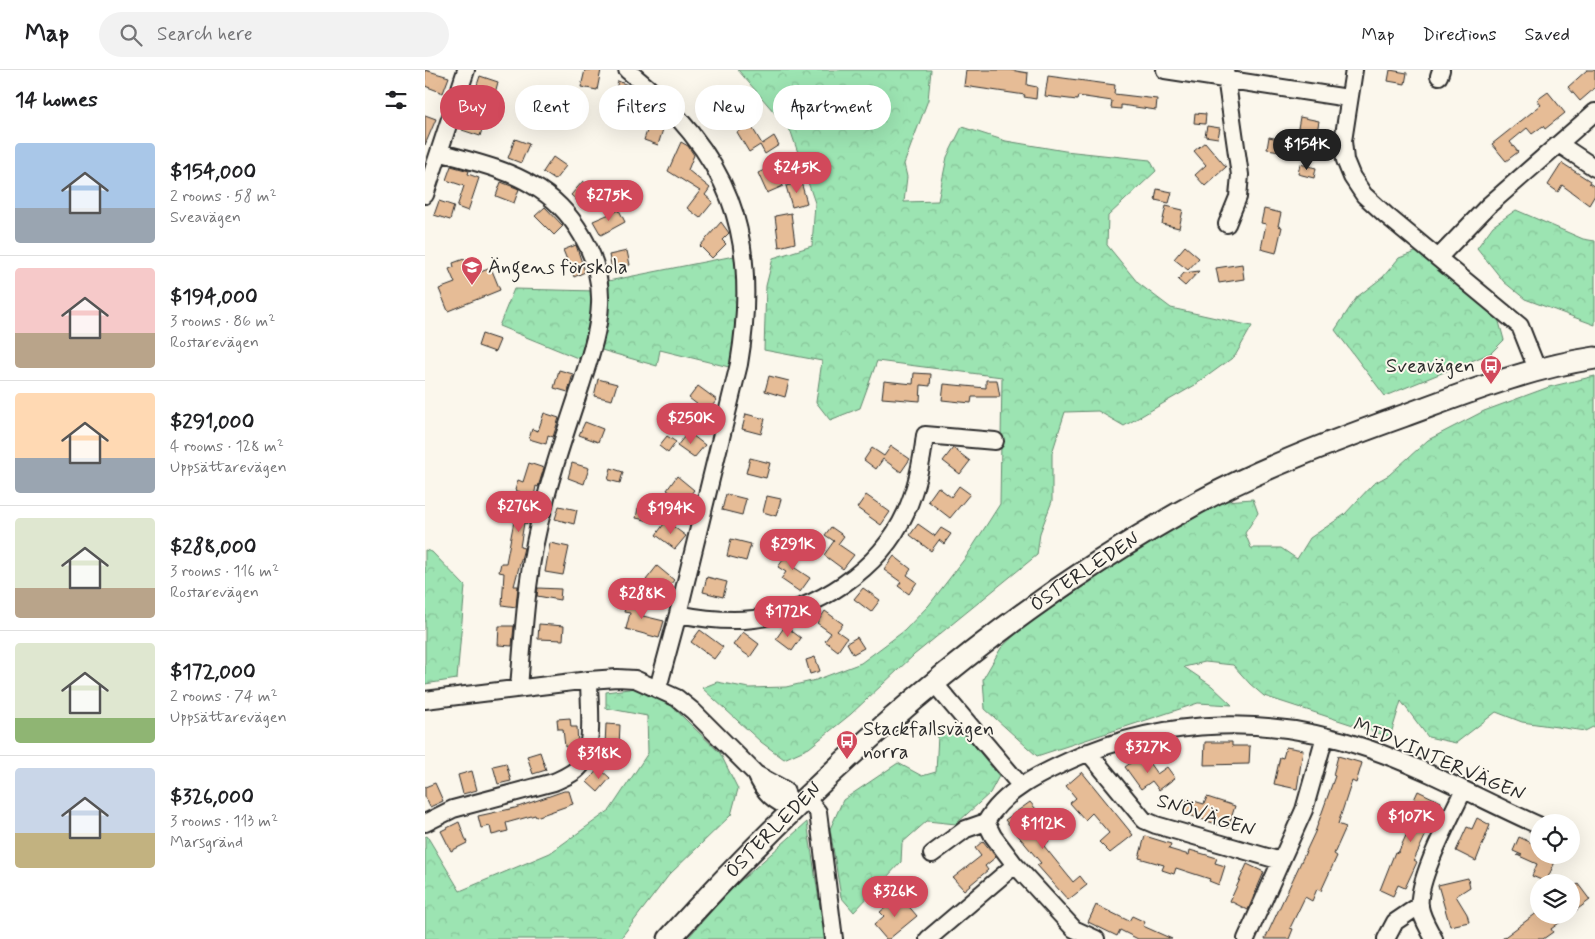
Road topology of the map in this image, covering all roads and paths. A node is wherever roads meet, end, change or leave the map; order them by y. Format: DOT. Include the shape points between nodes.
graph roads {
  1 [pos="466,70"];
  2 [pos="627,70"];
  3 [pos="1165,70"];
  4 [pos="1354,70"];
  5 [pos="1226,75"];
  6 [pos="1348,98"];
  7 [pos="1595,112"];
  8 [pos="1559,144"];
  9 [pos="439,152"];
  10 [pos="1595,168"];
  11 [pos="425,195"];
  12 [pos="1227,224"];
  13 [pos="1439,257"];
  14 [pos="1595,358"];
  15 [pos="1537,369"];
  16 [pos="995,441"];
  17 [pos="679,614"];
  18 [pos="589,680"];
  19 [pos="934,683"];
  20 [pos="519,688"];
  21 [pos="658,688"];
  22 [pos="425,700"];
  23 [pos="1325,736"];
  24 [pos="1088,752"];
  25 [pos="1021,786"];
  26 [pos="1463,791"];
  27 [pos="799,803"];
  28 [pos="1530,821"];
  29 [pos="986,822"];
  30 [pos="425,823"];
  31 [pos="932,854"];
  32 [pos="1281,861"];
  33 [pos="1015,865"];
  34 [pos="1420,905"];
  35 [pos="1076,934"];
  36 [pos="669,939"];
  37 [pos="834,939"];
  38 [pos="928,939"];
  39 [pos="1096,939"];
  40 [pos="1246,939"];
  41 [pos="1386,939"];
  42 [pos="1434,939"];
  1 -- 9 [label="street"];
  2 -- 17 [label="street" via="681,119 707,153 731,201 744,261 747,293 739,364"];
  3 -- 5 [label="street"];
  4 -- 6 [label="street"];
  5 -- 6 [label="street"];
  5 -- 12 [label="street" via="1240,175 1238,197"];
  6 -- 13 [label="street" via="1343,141 1345,160 1352,177 1386,215"];
  7 -- 8 [label="street"];
  8 -- 10 [label="street"];
  8 -- 13 [label="street" via="1489,205"];
  9 -- 11 [label="street"];
  9 -- 20 [label="street" via="512,175 544,193 577,227 587,244 599,287 600,306 591,352 544,503 530,562"];
  13 -- 15 [label="street" via="1520,326"];
  14 -- 15 [label="main road, ÖSTERLEDEN"];
  15 -- 19 [label="main road, ÖSTERLEDEN" via="1368,428 1198,503 1070,580"];
  16 -- 17 [label="street" via="925,435 921,470 914,492 893,535 859,572 819,600 754,619 707,619"];
  17 -- 21 [label="street"];
  18 -- 20 [label="street"];
  18 -- 21 [label="street" via="635,679"];
  18 -- 30 [label="street" via="587,753 580,766 554,782 453,809"];
  19 -- 25 [label="street"];
  19 -- 27 [label="main road, ÖSTERLEDEN"];
  20 -- 22 [label="street"];
  21 -- 27 [label="street" via="693,711 756,774 773,800"];
  23 -- 24 [label="street, MIDVINTERVÄGEN" via="1277,727 1215,725 1144,735"];
  23 -- 26 [label="street, MIDVINTERVÄGEN" via="1369,749"];
  23 -- 32 [label="street" via="1304,810"];
  24 -- 25 [label="street, MIDVINTERVÄGEN"];
  24 -- 32 [label="street, SNÖVÄGEN" via="1144,820"];
  25 -- 29 [label="street, MIDVINTERVÄGEN" via="992,810"];
  26 -- 28 [label="street, MIDVINTERVÄGEN"];
  26 -- 34 [label="street" via="1431,861 1421,890"];
  27 -- 36 [label="main road, ÖSTERLEDEN"];
  27 -- 37 [label="street" via="818,812"];
  29 -- 31 [label="street" via="966,829"];
  29 -- 33 [label="street"];
  32 -- 40 [label="street"];
  33 -- 35 [label="street"];
  33 -- 38 [label="street"];
  34 -- 41 [label="street" via="1395,922"];
  34 -- 42 [label="street"];
  35 -- 39 [label="street"];
}
